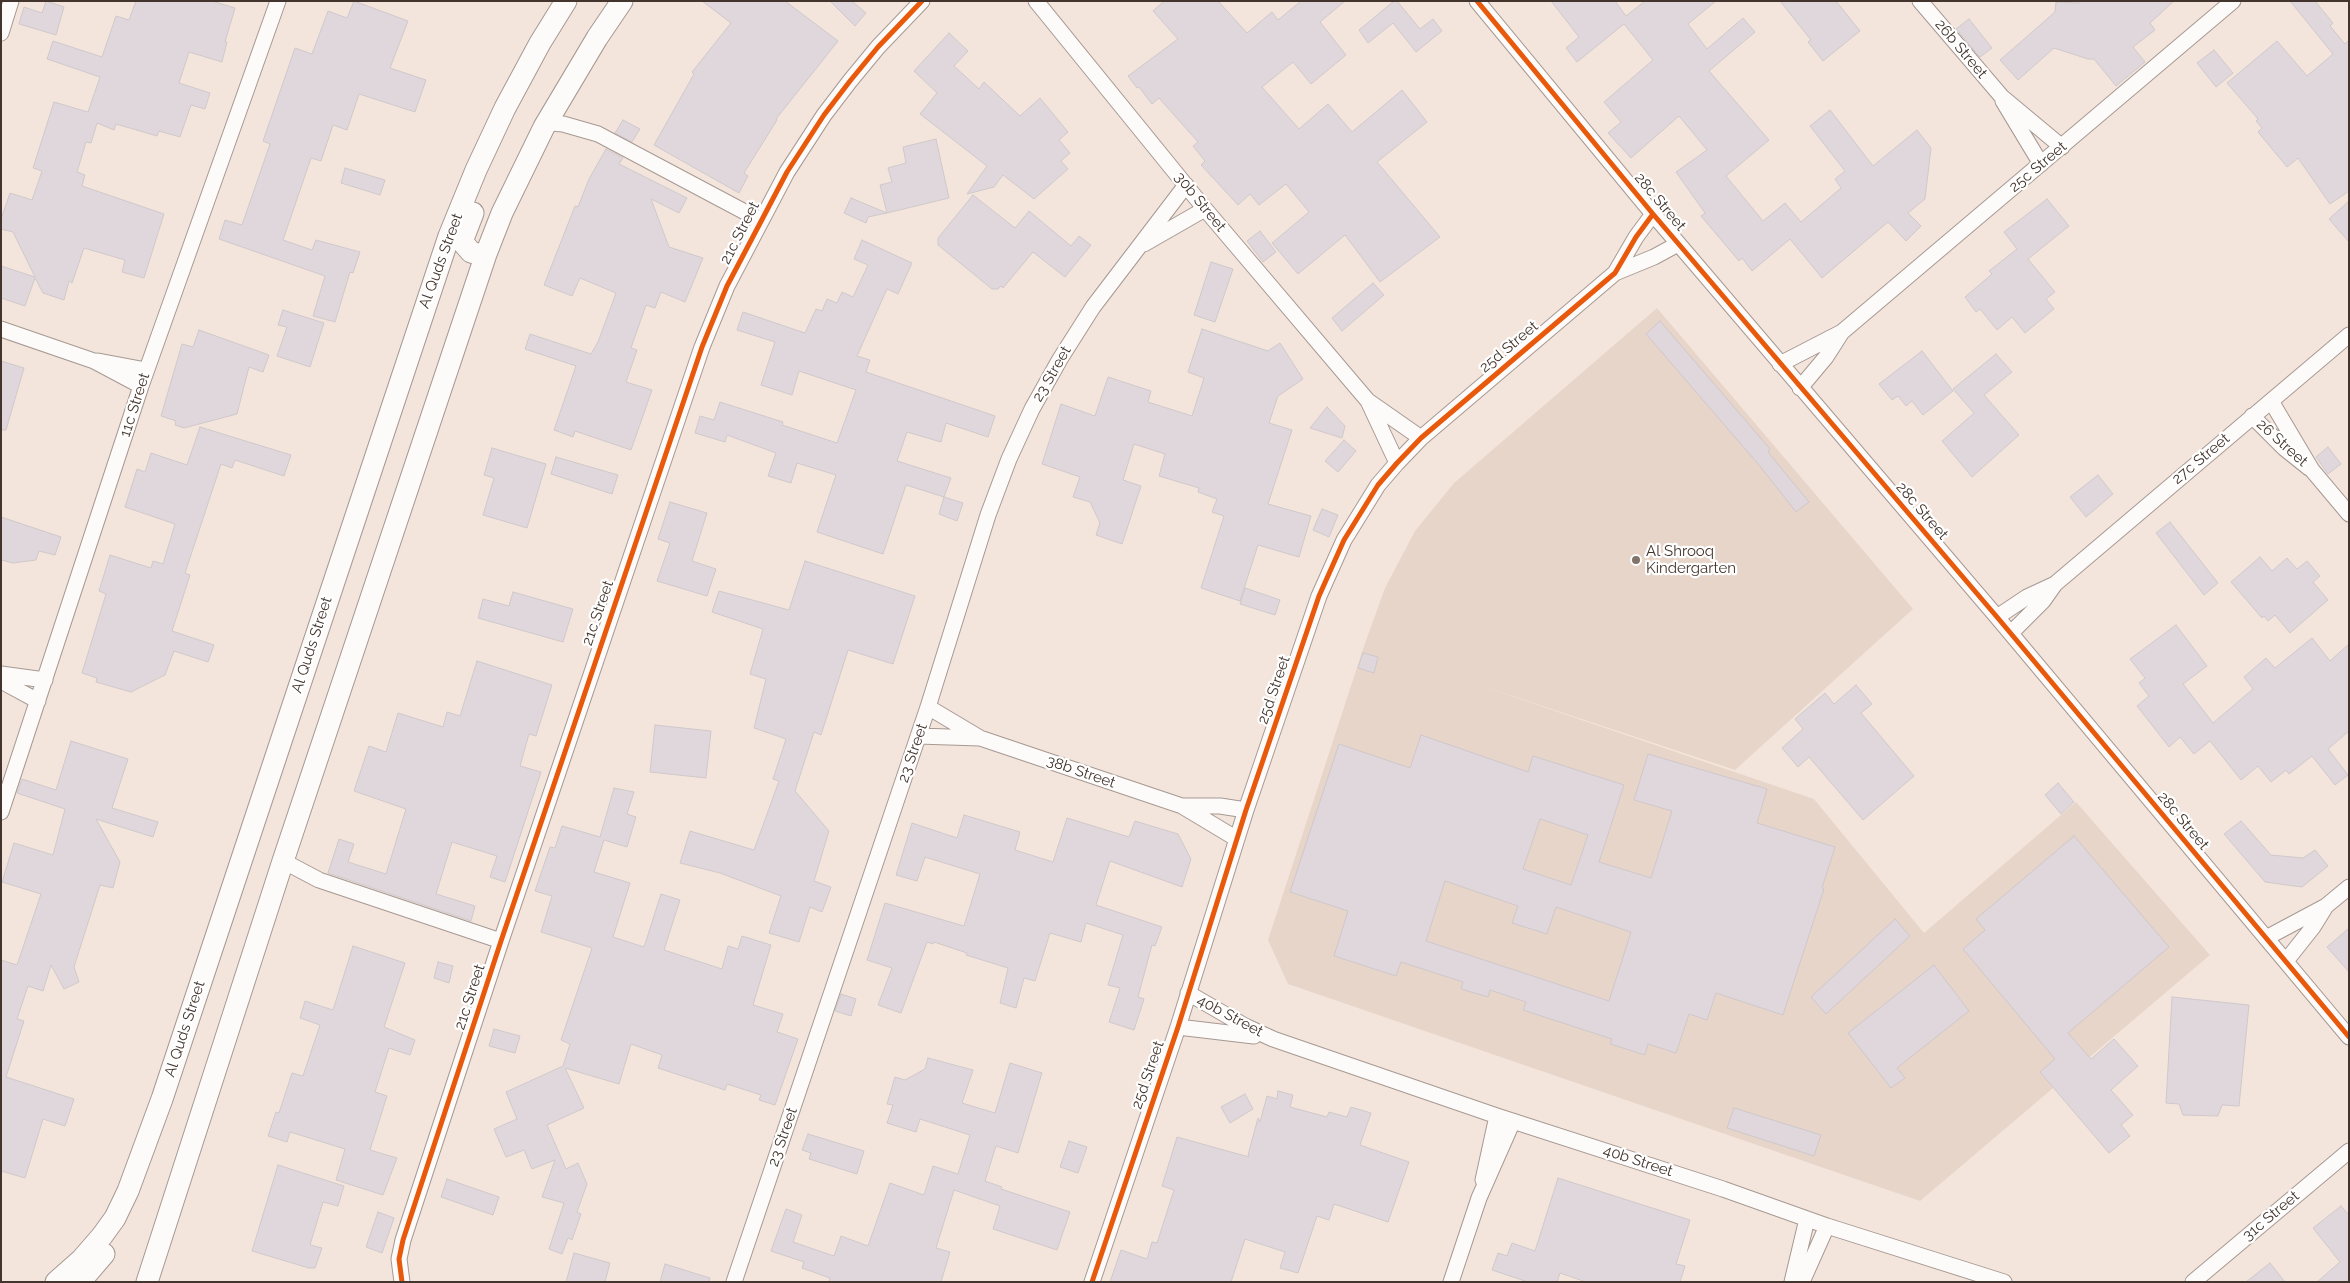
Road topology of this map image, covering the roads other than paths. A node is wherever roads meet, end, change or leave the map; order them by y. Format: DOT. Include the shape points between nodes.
graph roads {
  1 [pos="11,1"];
  2 [pos="278,1"];
  3 [pos="566,1"];
  4 [pos="622,1"];
  5 [pos="922,1"];
  6 [pos="1036,1"];
  7 [pos="1476,1"];
  8 [pos="1920,1"];
  9 [pos="2233,1"];
  10 [pos="1,32"];
  11 [pos="540,43"];
  12 [pos="2002,97"];
  13 [pos="544,127"];
  14 [pos="2062,147"];
  15 [pos="2042,164"];
  16 [pos="1186,185"];
  17 [pos="1205,209"];
  18 [pos="1653,214"];
  19 [pos="760,220"];
  20 [pos="1678,244"];
  21 [pos="1138,248"];
  22 [pos="486,254"];
  23 [pos="1615,273"];
  24 [pos="1,329"];
  25 [pos="1842,332"];
  26 [pos="2349,335"];
  27 [pos="94,361"];
  28 [pos="1780,364"];
  29 [pos="146,370"];
  30 [pos="141,386"];
  31 [pos="1800,388"];
  32 [pos="1368,401"];
  33 [pos="2271,401"];
  34 [pos="2252,416"];
  35 [pos="1421,438"];
  36 [pos="1397,463"];
  37 [pos="2312,470"];
  38 [pos="2349,514"];
  39 [pos="2055,584"];
  40 [pos="1997,617"];
  41 [pos="2011,633"];
  42 [pos="1,674"];
  43 [pos="45,680"];
  44 [pos="1,681"];
  45 [pos="38,701"];
  46 [pos="928,707"];
  47 [pos="918,736"];
  48 [pos="980,738"];
  49 [pos="1182,806"];
  50 [pos="1246,810"];
  51 [pos="1,812"];
  52 [pos="1237,838"];
  53 [pos="283,861"];
  54 [pos="2349,886"];
  55 [pos="2326,906"];
  56 [pos="2266,938"];
  57 [pos="501,941"];
  58 [pos="2286,961"];
  59 [pos="1188,993"];
  60 [pos="1178,1027"];
  61 [pos="2349,1037"];
  62 [pos="1273,1039"];
  63 [pos="162,1099"];
  64 [pos="1496,1116"];
  65 [pos="1513,1121"];
  66 [pos="2349,1151"];
  67 [pos="1479,1198"];
  68 [pos="1807,1219"];
  69 [pos="1827,1226"];
  70 [pos="56,1282"];
  71 [pos="80,1282"];
  72 [pos="146,1282"];
  73 [pos="402,1282"];
  74 [pos="734,1282"];
  75 [pos="1092,1282"];
  76 [pos="1450,1282"];
  77 [pos="1792,1282"];
  78 [pos="1802,1282"];
  79 [pos="2004,1282"];
  80 [pos="2193,1282"];
  1 -- 10 [label="street"];
  2 -- 29 [label="street, 11c Street"];
  3 -- 11 [label="main road, Al Quds Street"];
  4 -- 13 [label="main road"];
  5 -- 19 [label="street, 21c Street" via="878,47 824,115"];
  6 -- 16 [label="street, 30b Street"];
  7 -- 18 [label="street, 28c Street"];
  8 -- 12 [label="street, 26b Street"];
  9 -- 14 [label="street, 25c Street"];
  11 -- 22 [label="main road" via="530,80 463,239 471,252"];
  11 -- 63 [label="main road, Al Quds Street" via="476,170 449,236"];
  12 -- 14 [label="street, 26b Street"];
  12 -- 15 [label="street, 26b Street"];
  13 -- 19 [label="street" via="551,123 563,124 598,134"];
  13 -- 22 [label="main road"];
  14 -- 15 [label="street, 25c Street"];
  15 -- 25 [label="street, 25c Street"];
  16 -- 17 [label="street, 30b Street"];
  16 -- 21 [label="street, 23 Street"];
  17 -- 21 [label="street, 23 Street"];
  17 -- 32 [label="street, 30b Street"];
  18 -- 20 [label="street, 28c Street"];
  18 -- 23 [label="street, 25d Street"];
  19 -- 57 [label="street, 21c Street" via="702,346"];
  20 -- 23 [label="street, 25d Street"];
  20 -- 28 [label="street, 28c Street"];
  21 -- 46 [label="street, 23 Street" via="1093,307 1060,358 1024,426 988,515"];
  22 -- 53 [label="main road"];
  23 -- 35 [label="street, 25d Street"];
  24 -- 27 [label="street"];
  25 -- 28 [label="street, 25c Street"];
  25 -- 31 [label="street, 25c Street"];
  26 -- 33 [label="street, 27c Street"];
  27 -- 29 [label="street"];
  27 -- 30 [label="street"];
  28 -- 31 [label="street, 28c Street"];
  29 -- 30 [label="street, 11c Street"];
  30 -- 43 [label="street, 11c Street"];
  31 -- 40 [label="street, 28c Street"];
  32 -- 35 [label="street, 30b Street"];
  32 -- 36 [label="street, 30b Street"];
  33 -- 34 [label="street, 27c Street"];
  33 -- 37 [label="street, 26 Street"];
  34 -- 37 [label="street, 26 Street"];
  34 -- 39 [label="street, 27c Street"];
  35 -- 36 [label="street, 25d Street"];
  36 -- 50 [label="street, 25d Street" via="1360,512 1330,569"];
  37 -- 38 [label="street, 26 Street"];
  39 -- 40 [label="street, 27c Street"];
  39 -- 41 [label="street, 27c Street"];
  40 -- 41 [label="street, 28c Street"];
  41 -- 56 [label="street, 28c Street"];
  42 -- 43 [label="street"];
  43 -- 45 [label="street, 11c Street"];
  44 -- 45 [label="street"];
  45 -- 51 [label="street, 11c Street"];
  46 -- 47 [label="street, 23 Street"];
  46 -- 48 [label="street, 38b Street"];
  47 -- 48 [label="street, 38b Street"];
  47 -- 74 [label="street, 23 Street"];
  48 -- 49 [label="street, 38b Street"];
  49 -- 50 [label="street, 38b Street"];
  49 -- 52 [label="street, 38b Street"];
  50 -- 52 [label="street, 25d Street"];
  52 -- 59 [label="street, 25d Street"];
  53 -- 57 [label="street" via="319,880"];
  53 -- 72 [label="main road"];
  54 -- 55 [label="street"];
  55 -- 56 [label="street"];
  55 -- 58 [label="street"];
  56 -- 58 [label="street, 28c Street"];
  57 -- 73 [label="street, 21c Street" via="403,1240 399,1259"];
  58 -- 61 [label="street, 28c Street"];
  59 -- 60 [label="street, 25d Street"];
  59 -- 62 [label="street, 40b Street"];
  60 -- 62 [label="street, 40b Street"];
  60 -- 75 [label="street, 25d Street"];
  62 -- 64 [label="street, 40b Street"];
  63 -- 70 [label="main road, Al Quds Street" via="115,1218 82,1259"];
  63 -- 71 [label="main road" via="154,1144 126,1220 113,1242"];
  64 -- 65 [label="street, 40b Street"];
  64 -- 67 [label="street"];
  65 -- 67 [label="street"];
  65 -- 68 [label="street, 40b Street" via="1723,1188"];
  66 -- 80 [label="street, 31c Street"];
  67 -- 76 [label="street"];
  68 -- 69 [label="street, 40b Street"];
  68 -- 77 [label="street"];
  69 -- 78 [label="street"];
  69 -- 79 [label="street, 40b Street"];
}
